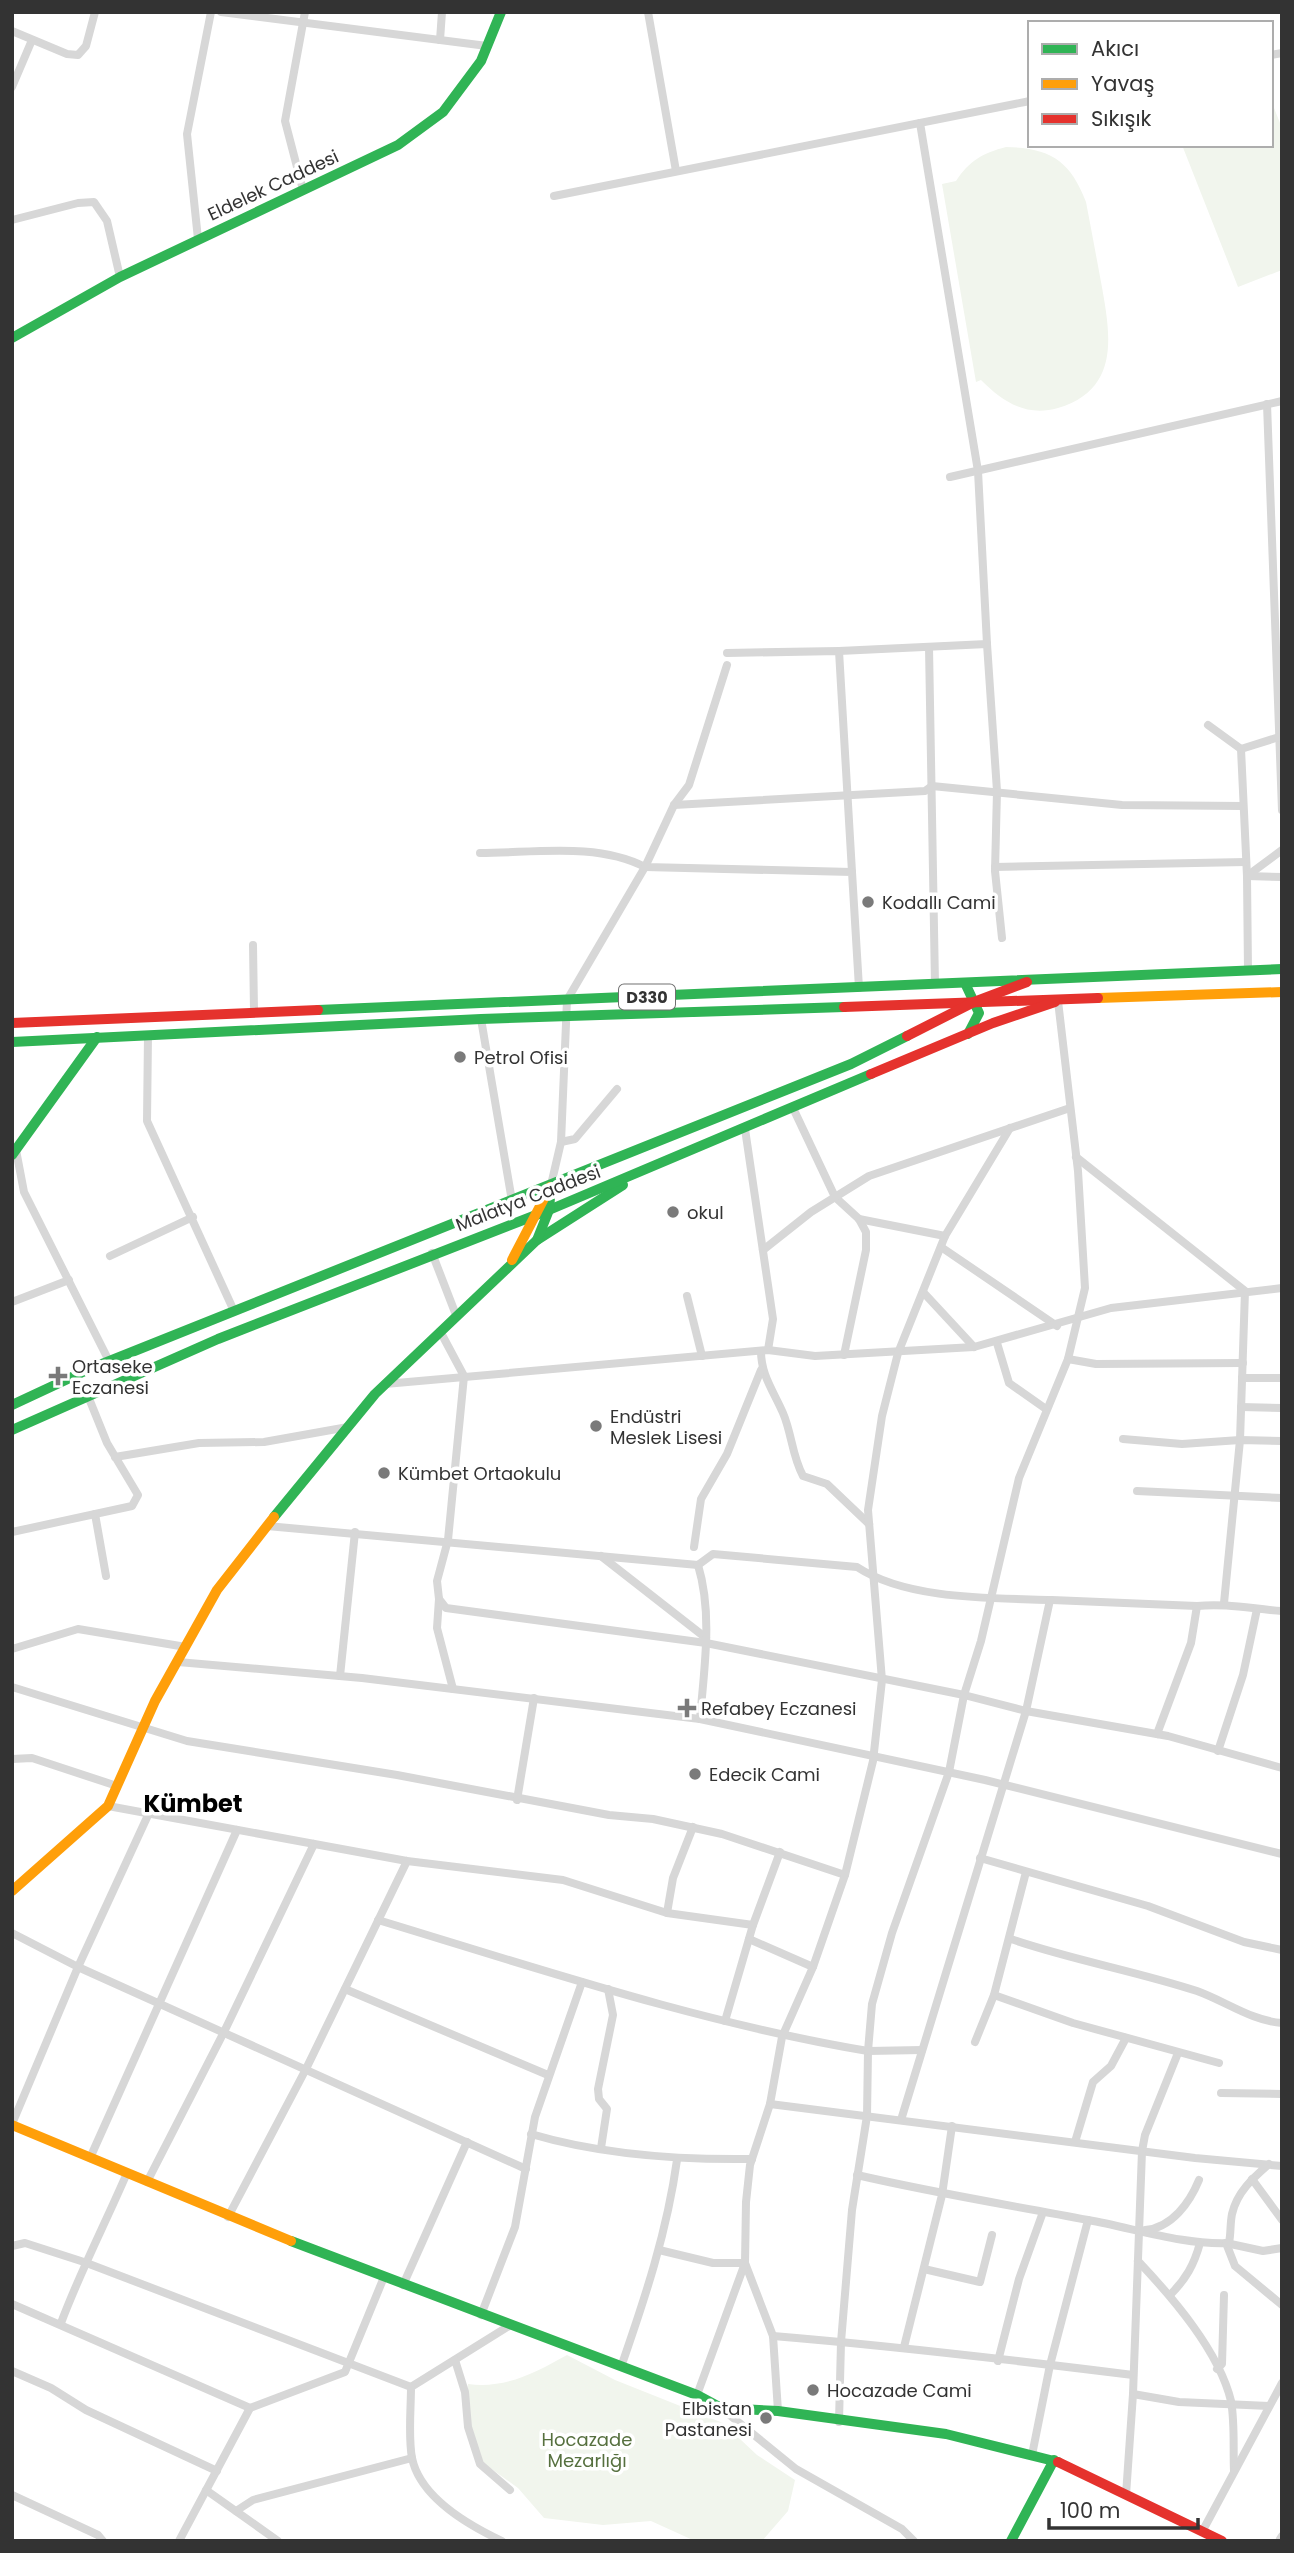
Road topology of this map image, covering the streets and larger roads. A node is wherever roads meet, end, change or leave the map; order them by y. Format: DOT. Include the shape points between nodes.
graph roads {
  1 [pos="95,12"];
  2 [pos="211,12"];
  3 [pos="221,12"];
  4 [pos="305,12"];
  5 [pos="442,12"];
  6 [pos="501,12"];
  7 [pos="648,12"];
  8 [pos="303,23"];
  9 [pos="12,31"];
  10 [pos="33,40"];
  11 [pos="440,40"];
  12 [pos="488,46"];
  13 [pos="12,87"];
  14 [pos="1028,101"];
  15 [pos="920,123"];
  16 [pos="676,171"];
  17 [pos="303,190"];
  18 [pos="554,195"];
  19 [pos="12,220"];
  20 [pos="198,239"];
  21 [pos="120,277"];
  22 [pos="12,338"];
  23 [pos="1282,401"];
  24 [pos="1267,404"];
  25 [pos="978,471"];
  26 [pos="950,477"];
  27 [pos="987,644"];
  28 [pos="929,647"];
  29 [pos="839,651"];
  30 [pos="727,653"];
  31 [pos="727,666"];
  32 [pos="1208,725"];
  33 [pos="1279,737"];
  34 [pos="1241,749"];
  35 [pos="932,786"];
  36 [pos="997,791"];
  37 [pos="849,796"];
  38 [pos="674,805"];
  39 [pos="1243,806"];
  40 [pos="1282,810"];
  41 [pos="1282,850"];
  42 [pos="480,853"];
  43 [pos="1246,862"];
  44 [pos="645,867"];
  45 [pos="995,867"];
  46 [pos="852,872"];
  47 [pos="1247,876"];
  48 [pos="1282,877"];
  49 [pos="1002,938"];
  50 [pos="253,945"];
  51 [pos="1282,969"];
  52 [pos="1248,971"];
  53 [pos="1033,980"];
  54 [pos="965,983"];
  55 [pos="934,984"];
  56 [pos="859,988"];
  57 [pos="1282,992"];
  58 [pos="567,1000"];
  59 [pos="1058,1001"];
  60 [pos="974,1002"];
  61 [pos="254,1011"];
  62 [pos="566,1016"];
  63 [pos="481,1019"];
  64 [pos="12,1023"];
  65 [pos="968,1034"];
  66 [pos="148,1035"];
  67 [pos="97,1037"];
  68 [pos="12,1041"];
  69 [pos="617,1089"];
  70 [pos="793,1108"];
  71 [pos="1070,1108"];
  72 [pos="1010,1128"];
  73 [pos="745,1129"];
  74 [pos="561,1142"];
  75 [pos="14,1152"];
  76 [pos="1076,1157"];
  77 [pos="654,1167"];
  78 [pos="551,1185"];
  79 [pos="835,1197"];
  80 [pos="512,1201"];
  81 [pos="549,1210"];
  82 [pos="193,1217"];
  83 [pos="532,1217"];
  84 [pos="859,1219"];
  85 [pos="945,1236"];
  86 [pos="537,1240"];
  87 [pos="941,1247"];
  88 [pos="763,1251"];
  89 [pos="432,1253"];
  90 [pos="110,1256"];
  91 [pos="511,1262"];
  92 [pos="69,1280"];
  93 [pos="1282,1288"];
  94 [pos="1245,1291"];
  95 [pos="923,1292"];
  96 [pos="687,1296"];
  97 [pos="12,1301"];
  98 [pos="234,1311"];
  99 [pos="456,1315"];
  100 [pos="1078,1320"];
  101 [pos="1057,1326"];
  102 [pos="440,1331"];
  103 [pos="997,1343"];
  104 [pos="974,1347"];
  105 [pos="764,1350"];
  106 [pos="898,1353"];
  107 [pos="844,1355"];
  108 [pos="702,1356"];
  109 [pos="1068,1359"];
  110 [pos="109,1362"];
  111 [pos="1243,1363"];
  112 [pos="761,1370"];
  113 [pos="464,1376"];
  114 [pos="1242,1378"];
  115 [pos="1282,1378"];
  116 [pos="385,1384"];
  117 [pos="88,1395"];
  118 [pos="12,1405"];
  119 [pos="1241,1407"];
  120 [pos="1282,1408"];
  121 [pos="1046,1409"];
  122 [pos="348,1427"];
  123 [pos="12,1430"];
  124 [pos="1123,1439"];
  125 [pos="1240,1440"];
  126 [pos="1282,1441"];
  127 [pos="115,1457"];
  128 [pos="1136,1491"];
  129 [pos="1234,1496"];
  130 [pos="1282,1498"];
  131 [pos="96,1514"];
  132 [pos="869,1524"];
  133 [pos="267,1526"];
  134 [pos="12,1532"];
  135 [pos="355,1532"];
  136 [pos="448,1540"];
  137 [pos="694,1547"];
  138 [pos="601,1556"];
  139 [pos="698,1565"];
  140 [pos="106,1576"];
  141 [pos="872,1577"];
  142 [pos="439,1599"];
  143 [pos="990,1599"];
  144 [pos="1050,1600"];
  145 [pos="1224,1603"];
  146 [pos="1197,1606"];
  147 [pos="1256,1609"];
  148 [pos="1282,1611"];
  149 [pos="706,1640"];
  150 [pos="186,1647"];
  151 [pos="12,1648"];
  152 [pos="178,1662"];
  153 [pos="340,1676"];
  154 [pos="882,1680"];
  155 [pos="12,1687"];
  156 [pos="453,1689"];
  157 [pos="964,1695"];
  158 [pos="534,1698"];
  159 [pos="1026,1711"];
  160 [pos="700,1719"];
  161 [pos="143,1728"];
  162 [pos="1157,1734"];
  163 [pos="1218,1751"];
  164 [pos="874,1755"];
  165 [pos="12,1759"];
  166 [pos="1282,1768"];
  167 [pos="949,1772"];
  168 [pos="1003,1784"];
  169 [pos="117,1786"];
  170 [pos="517,1800"];
  171 [pos="108,1806"];
  172 [pos="149,1814"];
  173 [pos="692,1827"];
  174 [pos="237,1830"];
  175 [pos="314,1844"];
  176 [pos="780,1852"];
  177 [pos="1282,1854"];
  178 [pos="980,1858"];
  179 [pos="407,1861"];
  180 [pos="1026,1872"];
  181 [pos="845,1875"];
  182 [pos="12,1891"];
  183 [pos="667,1913"];
  184 [pos="378,1920"];
  185 [pos="753,1925"];
  186 [pos="12,1933"];
  187 [pos="749,1939"];
  188 [pos="1010,1939"];
  189 [pos="1282,1950"];
  190 [pos="78,1966"];
  191 [pos="813,1967"];
  192 [pos="582,1982"];
  193 [pos="345,1989"];
  194 [pos="608,1989"];
  195 [pos="994,1995"];
  196 [pos="159,2003"];
  197 [pos="725,2021"];
  198 [pos="1282,2023"];
  199 [pos="224,2032"];
  200 [pos="782,2037"];
  201 [pos="1126,2038"];
  202 [pos="975,2042"];
  203 [pos="922,2050"];
  204 [pos="867,2052"];
  205 [pos="1178,2053"];
  206 [pos="1219,2063"];
  207 [pos="306,2069"];
  208 [pos="548,2075"];
  209 [pos="1221,2093"];
  210 [pos="1282,2094"];
  211 [pos="770,2104"];
  212 [pos="867,2116"];
  213 [pos="901,2120"];
  214 [pos="12,2124"];
  215 [pos="953,2126"];
  216 [pos="531,2134"];
  217 [pos="1075,2142"];
  218 [pos="467,2143"];
  219 [pos="601,2148"];
  220 [pos="1142,2151"];
  221 [pos="90,2158"];
  222 [pos="752,2159"];
  223 [pos="677,2160"];
  224 [pos="1269,2164"];
  225 [pos="1282,2166"];
  226 [pos="526,2169"];
  227 [pos="127,2173"];
  228 [pos="857,2175"];
  229 [pos="1252,2179"];
  230 [pos="1199,2180"];
  231 [pos="147,2182"];
  232 [pos="942,2195"];
  233 [pos="1043,2212"];
  234 [pos="228,2217"];
  235 [pos="1088,2220"];
  236 [pos="1282,2220"];
  237 [pos="1139,2230"];
  238 [pos="992,2235"];
  239 [pos="1200,2243"];
  240 [pos="1226,2243"];
  241 [pos="12,2246"];
  242 [pos="1282,2248"];
  243 [pos="659,2250"];
  244 [pos="84,2262"];
  245 [pos="1138,2262"];
  246 [pos="745,2263"];
  247 [pos="924,2269"];
  248 [pos="384,2277"];
  249 [pos="403,2285"];
  250 [pos="1170,2295"];
  251 [pos="1224,2295"];
  252 [pos="12,2304"];
  253 [pos="1282,2305"];
  254 [pos="481,2315"];
  255 [pos="61,2323"];
  256 [pos="509,2326"];
  257 [pos="774,2336"];
  258 [pos="841,2342"];
  259 [pos="904,2347"];
  260 [pos="455,2360"];
  261 [pos="998,2361"];
  262 [pos="348,2365"];
  263 [pos="1050,2365"];
  264 [pos="621,2367"];
  265 [pos="1217,2369"];
  266 [pos="12,2371"];
  267 [pos="1133,2375"];
  268 [pos="1282,2382"];
  269 [pos="411,2387"];
  270 [pos="1133,2394"];
  271 [pos="697,2395"];
  272 [pos="1231,2402"];
  273 [pos="1269,2406"];
  274 [pos="250,2408"];
  275 [pos="721,2408"];
  276 [pos="778,2411"];
  277 [pos="839,2422"];
  278 [pos="1032,2455"];
  279 [pos="412,2458"];
  280 [pos="1054,2460"];
  281 [pos="217,2471"];
  282 [pos="1234,2471"];
  283 [pos="206,2490"];
  284 [pos="510,2490"];
  285 [pos="12,2495"];
  286 [pos="1126,2495"];
  287 [pos="236,2511"];
  288 [pos="87,2530"];
  289 [pos="1202,2532"];
  290 [pos="82,2541"];
  291 [pos="103,2541"];
  292 [pos="179,2541"];
  293 [pos="278,2541"];
  294 [pos="502,2541"];
  295 [pos="914,2541"];
  296 [pos="1011,2541"];
  297 [pos="1222,2541"];
  1 -- 10 [label="street" via="86,46 78,55"];
  2 -- 20 [label="street" via="187,134"];
  3 -- 8 [label="street"];
  4 -- 8 [label="street"];
  5 -- 11 [label="street"];
  6 -- 12 [label="street, Eldelek Caddesi"];
  7 -- 16 [label="street"];
  8 -- 11 [label="street"];
  8 -- 17 [label="street" via="285,121"];
  9 -- 10 [label="street"];
  10 -- 13 [label="street"];
  11 -- 12 [label="street"];
  12 -- 17 [label="street, Eldelek Caddesi" via="443,112 398,145"];
  14 -- 15 [label="street"];
  15 -- 16 [label="street"];
  15 -- 25 [label="street"];
  16 -- 18 [label="street"];
  17 -- 20 [label="street, Eldelek Caddesi"];
  19 -- 21 [label="street" via="94,202 107,221"];
  20 -- 21 [label="street, Eldelek Caddesi"];
  21 -- 22 [label="street, Eldelek Caddesi"];
  23 -- 24 [label="street"];
  24 -- 25 [label="street"];
  24 -- 33 [label="street"];
  25 -- 26 [label="street"];
  25 -- 27 [label="street"];
  27 -- 28 [label="street"];
  27 -- 36 [label="street"];
  28 -- 29 [label="street"];
  28 -- 35 [label="street"];
  29 -- 30 [label="street"];
  29 -- 37 [label="street"];
  31 -- 38 [label="street" via="689,785"];
  32 -- 34 [label="street"];
  33 -- 34 [label="street"];
  33 -- 40 [label="street"];
  34 -- 39 [label="street"];
  35 -- 36 [label="street"];
  35 -- 37 [label="street" via="925,791"];
  35 -- 55 [label="street"];
  36 -- 39 [label="street" via="1122,805"];
  36 -- 45 [label="street"];
  37 -- 38 [label="street"];
  37 -- 46 [label="street"];
  38 -- 44 [label="street"];
  39 -- 43 [label="street"];
  41 -- 47 [label="street"];
  42 -- 44 [label="street" via="598,852"];
  43 -- 45 [label="street"];
  43 -- 47 [label="street"];
  44 -- 46 [label="street"];
  44 -- 58 [label="street"];
  45 -- 49 [label="street"];
  46 -- 56 [label="street"];
  47 -- 48 [label="street"];
  47 -- 52 [label="street"];
  50 -- 61 [label="street"];
  51 -- 52 [label="street, D330"];
  52 -- 53 [label="street, D330"];
  53 -- 54 [label="street, D330"];
  53 -- 60 [label="street"];
  54 -- 55 [label="street, D330"];
  54 -- 60 [label="street"];
  55 -- 56 [label="street, D330"];
  56 -- 58 [label="street, D330"];
  57 -- 59 [label="street, D330"];
  58 -- 61 [label="street, D330"];
  58 -- 62 [label="street"];
  59 -- 60 [label="street, D330"];
  59 -- 65 [label="street, Malatya Caddesi"];
  59 -- 71 [label="street"];
  60 -- 62 [label="street, D330"];
  60 -- 65 [label="street" via="979,1013"];
  60 -- 78 [label="street" via="851,1064"];
  61 -- 64 [label="street, D330"];
  62 -- 63 [label="street, D330"];
  62 -- 74 [label="street"];
  63 -- 66 [label="street, D330"];
  63 -- 80 [label="street"];
  65 -- 70 [label="street, Malatya Caddesi"];
  66 -- 67 [label="street, D330"];
  66 -- 82 [label="street" via="147,1121"];
  67 -- 68 [label="street, D330"];
  67 -- 75 [label="street"];
  69 -- 74 [label="street" via="575,1139"];
  70 -- 73 [label="street, Malatya Caddesi"];
  70 -- 79 [label="street"];
  71 -- 72 [label="street"];
  71 -- 76 [label="street"];
  72 -- 79 [label="street" via="869,1176"];
  72 -- 85 [label="street"];
  73 -- 77 [label="street, Malatya Caddesi"];
  73 -- 88 [label="street"];
  74 -- 78 [label="street"];
  75 -- 92 [label="street" via="24,1192"];
  76 -- 94 [label="street"];
  76 -- 100 [label="street" via="1084,1288"];
  77 -- 81 [label="street, Malatya Caddesi"];
  77 -- 86 [label="street"];
  78 -- 80 [label="street"];
  78 -- 81 [label="street"];
  78 -- 83 [label="street"];
  79 -- 84 [label="street"];
  79 -- 88 [label="street"];
  80 -- 98 [label="street"];
  81 -- 83 [label="street, Malatya Caddesi"];
  81 -- 86 [label="street"];
  82 -- 90 [label="street"];
  82 -- 98 [label="street"];
  83 -- 89 [label="street, Malatya Caddesi"];
  83 -- 91 [label="street"];
  84 -- 85 [label="street"];
  84 -- 107 [label="street" via="866,1232 866,1250"];
  85 -- 87 [label="street"];
  86 -- 91 [label="street"];
  87 -- 95 [label="street"];
  87 -- 101 [label="street"];
  88 -- 105 [label="street" via="773,1319"];
  89 -- 99 [label="street"];
  89 -- 117 [label="street, Malatya Caddesi"];
  91 -- 99 [label="street"];
  92 -- 97 [label="street"];
  92 -- 110 [label="street"];
  93 -- 94 [label="street"];
  94 -- 100 [label="street" via="1235,1296 1111,1308"];
  94 -- 111 [label="street"];
  95 -- 104 [label="street"];
  95 -- 106 [label="street"];
  96 -- 108 [label="street"];
  98 -- 110 [label="street"];
  99 -- 102 [label="street"];
  100 -- 101 [label="street"];
  100 -- 109 [label="street"];
  101 -- 103 [label="street"];
  102 -- 113 [label="street"];
  102 -- 116 [label="street"];
  103 -- 104 [label="street"];
  103 -- 121 [label="street" via="1009,1383"];
  104 -- 106 [label="street"];
  105 -- 107 [label="street"];
  105 -- 108 [label="street"];
  105 -- 112 [label="street"];
  106 -- 107 [label="street"];
  106 -- 132 [label="street" via="882,1416"];
  108 -- 113 [label="street"];
  109 -- 111 [label="street" via="1096,1364"];
  109 -- 121 [label="street"];
  110 -- 118 [label="street"];
  111 -- 114 [label="street"];
  112 -- 132 [label="street" via="784,1415 794,1460 803,1476 827,1484"];
  112 -- 137 [label="street" via="727,1454 701,1499"];
  113 -- 116 [label="street"];
  113 -- 136 [label="street"];
  114 -- 115 [label="street"];
  114 -- 119 [label="street"];
  116 -- 122 [label="street"];
  117 -- 123 [label="street, Malatya Caddesi"];
  117 -- 127 [label="street"];
  119 -- 120 [label="street"];
  119 -- 125 [label="street"];
  121 -- 143 [label="street" via="1019,1478"];
  122 -- 127 [label="street" via="264,1442 199,1443"];
  122 -- 133 [label="street"];
  124 -- 125 [label="street" via="1182,1444"];
  125 -- 126 [label="street"];
  125 -- 129 [label="street"];
  127 -- 131 [label="street" via="138,1495 132,1506"];
  128 -- 129 [label="street"];
  129 -- 130 [label="street"];
  129 -- 145 [label="street"];
  131 -- 134 [label="street"];
  131 -- 140 [label="street"];
  132 -- 141 [label="street"];
  133 -- 135 [label="street"];
  133 -- 150 [label="street" via="217,1590"];
  135 -- 136 [label="street"];
  135 -- 153 [label="street"];
  136 -- 138 [label="street"];
  136 -- 142 [label="street" via="437,1581"];
  138 -- 139 [label="street"];
  138 -- 149 [label="street"];
  139 -- 141 [label="street" via="713,1553 857,1567"];
  139 -- 149 [label="street" via="704,1585"];
  141 -- 143 [label="street"];
  141 -- 154 [label="street"];
  142 -- 149 [label="street" via="446,1608 460,1612"];
  142 -- 156 [label="street" via="437,1628"];
  143 -- 144 [label="street"];
  143 -- 157 [label="street"];
  144 -- 146 [label="street"];
  144 -- 159 [label="street"];
  145 -- 146 [label="street"];
  145 -- 147 [label="street"];
  146 -- 162 [label="street" via="1191,1643"];
  147 -- 148 [label="street"];
  147 -- 163 [label="street" via="1243,1675"];
  149 -- 154 [label="street"];
  149 -- 160 [label="street"];
  150 -- 151 [label="street" via="78,1629"];
  150 -- 152 [label="street"];
  152 -- 153 [label="street"];
  152 -- 161 [label="street"];
  153 -- 156 [label="street"];
  154 -- 157 [label="street"];
  154 -- 164 [label="street"];
  155 -- 161 [label="street"];
  156 -- 158 [label="street"];
  157 -- 159 [label="street"];
  157 -- 167 [label="street"];
  158 -- 160 [label="street"];
  158 -- 170 [label="street"];
  159 -- 162 [label="street"];
  159 -- 168 [label="street"];
  160 -- 164 [label="street"];
  161 -- 169 [label="street"];
  161 -- 170 [label="street" via="187,1741"];
  162 -- 163 [label="street"];
  163 -- 166 [label="street"];
  164 -- 167 [label="street"];
  164 -- 181 [label="street"];
  165 -- 169 [label="street" via="32,1758"];
  167 -- 168 [label="street"];
  167 -- 204 [label="street" via="892,1933 872,2004"];
  168 -- 177 [label="street"];
  168 -- 178 [label="street"];
  169 -- 171 [label="street"];
  170 -- 173 [label="street"];
  171 -- 172 [label="street"];
  171 -- 182 [label="street"];
  172 -- 174 [label="street"];
  172 -- 190 [label="street"];
  173 -- 176 [label="street"];
  173 -- 183 [label="street" via="673,1878"];
  174 -- 175 [label="street"];
  174 -- 196 [label="street"];
  175 -- 179 [label="street"];
  175 -- 199 [label="street"];
  176 -- 181 [label="street"];
  176 -- 185 [label="street"];
  178 -- 180 [label="street"];
  178 -- 203 [label="street"];
  179 -- 183 [label="street" via="563,1880"];
  179 -- 184 [label="street"];
  180 -- 188 [label="street"];
  180 -- 189 [label="street"];
  181 -- 191 [label="street"];
  183 -- 185 [label="street"];
  184 -- 192 [label="street"];
  184 -- 193 [label="street"];
  185 -- 187 [label="street"];
  186 -- 190 [label="street"];
  187 -- 191 [label="street"];
  187 -- 197 [label="street"];
  188 -- 195 [label="street"];
  188 -- 198 [label="street" via="1197,1991 1264,2022"];
  190 -- 196 [label="street"];
  190 -- 214 [label="street"];
  191 -- 200 [label="street"];
  192 -- 194 [label="street"];
  192 -- 208 [label="street"];
  193 -- 207 [label="street"];
  193 -- 208 [label="street"];
  194 -- 197 [label="street"];
  194 -- 219 [label="street" via="612,2015 598,2089 607,2109"];
  195 -- 201 [label="street"];
  195 -- 202 [label="street"];
  196 -- 199 [label="street"];
  196 -- 221 [label="street"];
  197 -- 200 [label="street"];
  199 -- 207 [label="street"];
  199 -- 231 [label="street"];
  200 -- 204 [label="street"];
  200 -- 211 [label="street"];
  201 -- 205 [label="street"];
  201 -- 217 [label="street" via="1111,2066 1093,2082"];
  203 -- 204 [label="street"];
  203 -- 213 [label="street"];
  204 -- 212 [label="street"];
  205 -- 206 [label="street"];
  205 -- 220 [label="street" via="1144,2135"];
  207 -- 218 [label="street"];
  207 -- 234 [label="street"];
  208 -- 216 [label="street"];
  209 -- 210 [label="street"];
  211 -- 212 [label="street"];
  211 -- 222 [label="street"];
  212 -- 213 [label="street"];
  212 -- 228 [label="street"];
  213 -- 215 [label="street"];
  214 -- 221 [label="street"];
  215 -- 217 [label="street"];
  215 -- 232 [label="street"];
  216 -- 219 [label="street"];
  216 -- 226 [label="street"];
  217 -- 220 [label="street"];
  218 -- 226 [label="street"];
  218 -- 249 [label="street"];
  219 -- 223 [label="street"];
  220 -- 224 [label="street"];
  220 -- 237 [label="street"];
  221 -- 227 [label="street"];
  222 -- 223 [label="street"];
  222 -- 246 [label="street"];
  223 -- 243 [label="street" via="670,2216"];
  224 -- 225 [label="street"];
  224 -- 229 [label="street"];
  226 -- 254 [label="street" via="515,2227"];
  227 -- 231 [label="street"];
  227 -- 244 [label="street"];
  228 -- 232 [label="street"];
  228 -- 258 [label="street"];
  229 -- 236 [label="street"];
  229 -- 240 [label="street" via="1238,2200"];
  230 -- 237 [label="street" via="1190,2203 1161,2225"];
  231 -- 234 [label="street"];
  232 -- 233 [label="street"];
  232 -- 247 [label="street"];
  233 -- 235 [label="street"];
  233 -- 261 [label="street"];
  234 -- 248 [label="street"];
  235 -- 237 [label="street"];
  235 -- 263 [label="street"];
  237 -- 239 [label="street"];
  237 -- 245 [label="street"];
  238 -- 247 [label="street" via="980,2282"];
  239 -- 240 [label="street"];
  239 -- 250 [label="street" via="1195,2263"];
  240 -- 242 [label="street" via="1263,2251"];
  240 -- 253 [label="street" via="1235,2266"];
  241 -- 244 [label="street" via="25,2243"];
  243 -- 246 [label="street" via="713,2263"];
  243 -- 264 [label="street"];
  244 -- 255 [label="street"];
  244 -- 262 [label="street"];
  245 -- 250 [label="street"];
  245 -- 267 [label="street"];
  246 -- 257 [label="street"];
  246 -- 271 [label="street"];
  247 -- 259 [label="street"];
  248 -- 249 [label="street"];
  248 -- 262 [label="street"];
  249 -- 254 [label="street"];
  250 -- 265 [label="street"];
  251 -- 265 [label="street" via="1222,2364"];
  252 -- 255 [label="street"];
  254 -- 256 [label="street"];
  255 -- 274 [label="street"];
  256 -- 260 [label="street"];
  256 -- 264 [label="street"];
  257 -- 258 [label="street"];
  257 -- 276 [label="street"];
  258 -- 259 [label="street"];
  258 -- 277 [label="street"];
  259 -- 261 [label="street"];
  260 -- 269 [label="street"];
  260 -- 284 [label="street" via="480,2464"];
  261 -- 263 [label="street"];
  262 -- 269 [label="street"];
  262 -- 274 [label="street" via="345,2372"];
  263 -- 267 [label="street"];
  263 -- 278 [label="street"];
  264 -- 271 [label="street"];
  265 -- 272 [label="street"];
  266 -- 281 [label="street"];
  267 -- 270 [label="street"];
  268 -- 273 [label="street"];
  269 -- 279 [label="street"];
  270 -- 272 [label="street" via="1179,2402"];
  270 -- 286 [label="street"];
  271 -- 275 [label="street"];
  272 -- 273 [label="street"];
  272 -- 282 [label="street"];
  273 -- 282 [label="street"];
  274 -- 281 [label="street"];
  275 -- 276 [label="street"];
  275 -- 295 [label="street" via="796,2469 902,2529"];
  276 -- 277 [label="street"];
  277 -- 278 [label="street" via="946,2434"];
  278 -- 280 [label="street"];
  279 -- 287 [label="street" via="253,2500"];
  279 -- 294 [label="street" via="422,2485 447,2507"];
  280 -- 286 [label="street"];
  280 -- 296 [label="street"];
  281 -- 283 [label="street"];
  282 -- 289 [label="street"];
  283 -- 287 [label="street"];
  283 -- 292 [label="street"];
  285 -- 288 [label="street"];
  286 -- 289 [label="street"];
  287 -- 293 [label="street"];
  288 -- 290 [label="street"];
  288 -- 291 [label="street"];
  289 -- 297 [label="street"];
}
